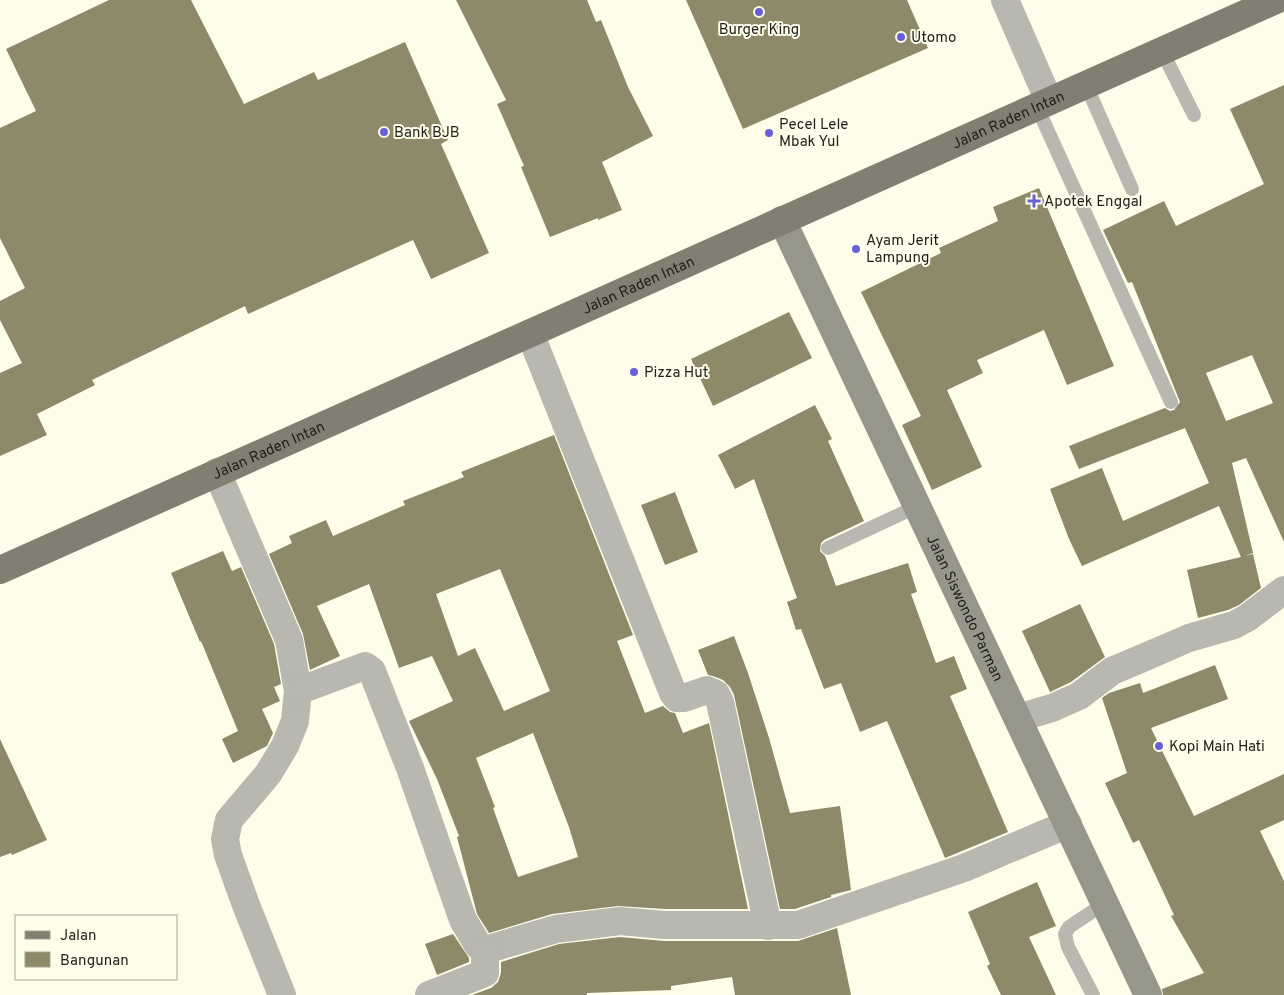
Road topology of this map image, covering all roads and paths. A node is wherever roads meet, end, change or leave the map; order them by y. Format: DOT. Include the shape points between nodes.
graph roads {
  1 [pos="1004,0"];
  2 [pos="1277,0"];
  3 [pos="1284,12"];
  4 [pos="1162,51"];
  5 [pos="1086,85"];
  6 [pos="1043,104"];
  7 [pos="1194,115"];
  8 [pos="1132,189"];
  9 [pos="782,220"];
  10 [pos="530,333"];
  11 [pos="1171,402"];
  12 [pos="218,472"];
  13 [pos="918,506"];
  14 [pos="828,548"];
  15 [pos="0,570"];
  16 [pos="1284,590"];
  17 [pos="298,691"];
  18 [pos="1018,718"];
  19 [pos="1068,824"];
  20 [pos="1105,903"];
  21 [pos="768,926"];
  22 [pos="485,950"];
  23 [pos="282,995"];
  24 [pos="429,995"];
  25 [pos="1093,995"];
  26 [pos="1148,995"];
  1 -- 6 [label="street"];
  2 -- 3 [label="street"];
  2 -- 4 [label="main road, Jalan Raden Intan"];
  4 -- 5 [label="main road, Jalan Raden Intan"];
  4 -- 7 [label="lane"];
  5 -- 6 [label="main road, Jalan Raden Intan"];
  5 -- 8 [label="lane"];
  6 -- 9 [label="main road, Jalan Raden Intan"];
  6 -- 11 [label="lane"];
  9 -- 10 [label="main road, Jalan Raden Intan"];
  9 -- 13 [label="street, Jalan Siswondo Parman"];
  10 -- 12 [label="main road, Jalan Raden Intan"];
  10 -- 21 [label="street" via="673,693 677,698 684,698 707,690 716,694 720,702"];
  12 -- 15 [label="main road, Jalan Raden Intan"];
  12 -- 17 [label="street" via="289,640"];
  13 -- 14 [label="lane"];
  13 -- 18 [label="street, Jalan Siswondo Parman"];
  16 -- 18 [label="street" via="1234,625 1189,638 1112,671 1079,696"];
  17 -- 22 [label="street" via="365,666 372,671 463,920 478,945"];
  17 -- 23 [label="street" via="295,721 285,746 268,774 229,820 224,838 246,905"];
  18 -- 19 [label="street, Jalan Siswondo Parman"];
  19 -- 20 [label="street, Jalan Siswondo Parman"];
  19 -- 21 [label="street" via="964,868 798,925"];
  20 -- 25 [label="lane" via="1068,927 1065,934 1068,947"];
  20 -- 26 [label="street, Jalan Siswondo Parman"];
  21 -- 22 [label="street" via="664,925 620,921 556,929"];
  22 -- 24 [label="street" via="485,973"];
}
